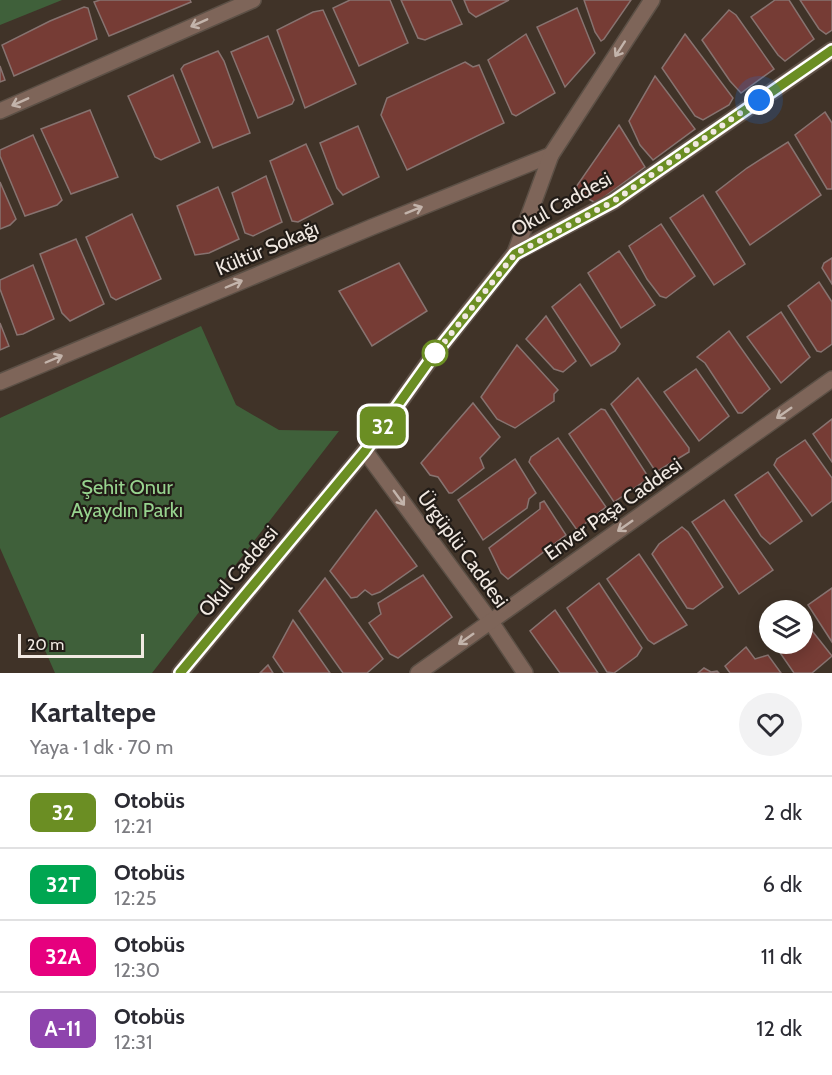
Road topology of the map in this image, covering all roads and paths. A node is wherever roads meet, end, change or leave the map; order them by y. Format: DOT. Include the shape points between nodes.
graph roads {
  1 [pos="253,0"];
  2 [pos="652,0"];
  3 [pos="832,50"];
  4 [pos="0,111"];
  5 [pos="551,155"];
  6 [pos="515,254"];
  7 [pos="832,379"];
  8 [pos="0,382"];
  9 [pos="365,451"];
  10 [pos="491,622"];
  11 [pos="180,673"];
  12 [pos="418,673"];
  13 [pos="525,673"];
  1 -- 4 [label="street, one-way"];
  2 -- 5 [label="street, one-way"];
  3 -- 6 [label="street, Okul Caddesi" via="614,201"];
  5 -- 6 [label="street"];
  8 -- 5 [label="street, Kültür Sokağı, one-way"];
  6 -- 9 [label="street, Okul Caddesi" via="430,360"];
  7 -- 10 [label="street, Enver Paşa Caddesi, one-way"];
  9 -- 10 [label="street, Ürgüplü Caddesi, one-way"];
  9 -- 11 [label="street, Okul Caddesi"];
  10 -- 12 [label="street, Enver Paşa Caddesi, one-way"];
  10 -- 13 [label="street, Ürgüplü Caddesi"];
}
